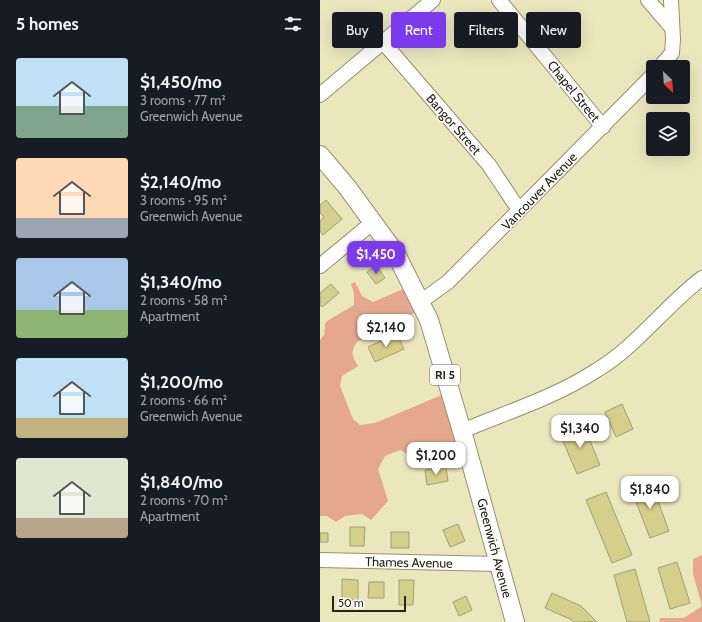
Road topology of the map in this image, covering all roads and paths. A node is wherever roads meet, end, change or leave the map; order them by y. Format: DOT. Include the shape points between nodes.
graph roads {
  1 [pos="433,0"];
  2 [pos="499,0"];
  3 [pos="648,0"];
  4 [pos="672,0"];
  5 [pos="672,28"];
  6 [pos="384,42"];
  7 [pos="666,60"];
  8 [pos="646,82"];
  9 [pos="320,95"];
  10 [pos="603,127"];
  11 [pos="320,155"];
  12 [pos="519,210"];
  13 [pos="372,223"];
  14 [pos="320,266"];
  15 [pos="702,278"];
  16 [pos="420,302"];
  17 [pos="462,431"];
  18 [pos="320,560"];
  19 [pos="498,564"];
  20 [pos="515,622"];
  1 -- 6 [label="street"];
  2 -- 10 [label="street, Chapel Street"];
  3 -- 5 [label="street"];
  4 -- 5 [label="street"];
  5 -- 7 [label="street" via="672,53"];
  6 -- 9 [label="street"];
  6 -- 12 [label="street, Bangor Street" via="489,165"];
  8 -- 10 [label="street, Vancouver Avenue"];
  10 -- 12 [label="street, Vancouver Avenue"];
  11 -- 13 [label="main road, Greenwich Avenue / RI 5" via="347,187"];
  12 -- 16 [label="street, Vancouver Avenue" via="448,282"];
  13 -- 14 [label="street"];
  13 -- 16 [label="main road, Greenwich Avenue / RI 5" via="396,254"];
  15 -- 17 [label="street" via="625,349 598,370 546,396"];
  16 -- 17 [label="main road, Greenwich Avenue / RI 5" via="429,320"];
  17 -- 19 [label="main road, Greenwich Avenue / RI 5"];
  18 -- 19 [label="street, Thames Avenue"];
  19 -- 20 [label="main road, Greenwich Avenue / RI 5"];
}
